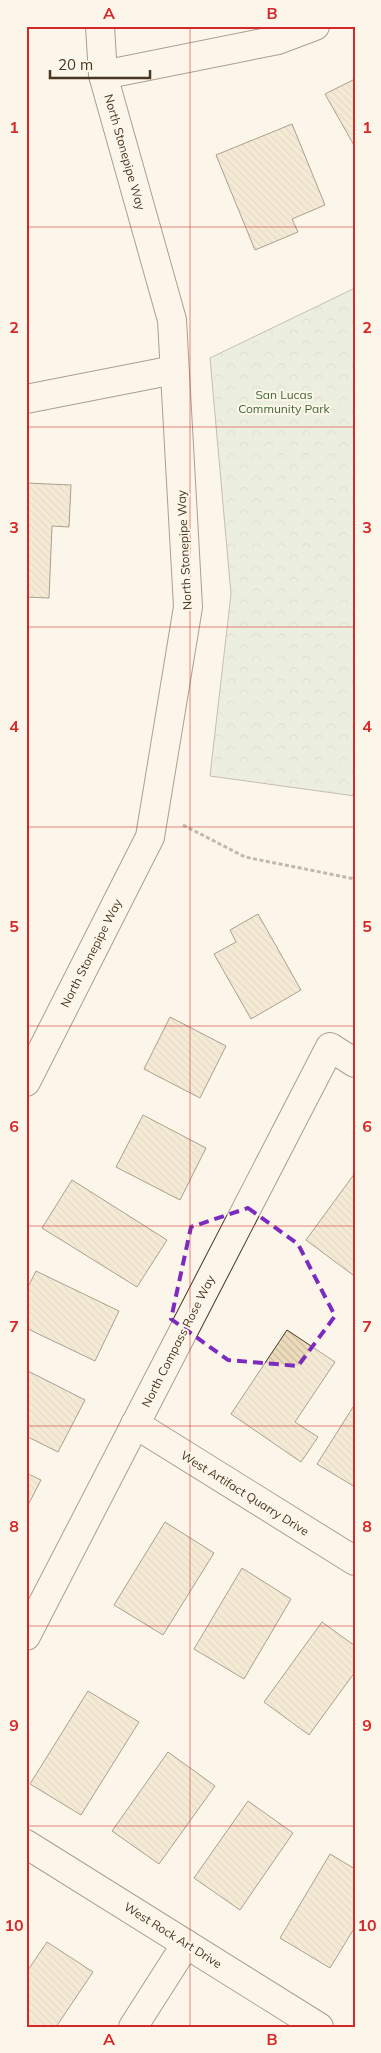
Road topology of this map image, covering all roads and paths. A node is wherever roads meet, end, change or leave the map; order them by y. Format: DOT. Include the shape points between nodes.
graph roads {
  1 [pos="100,26"];
  2 [pos="315,26"];
  3 [pos="103,76"];
  4 [pos="174,370"];
  5 [pos="26,399"];
  6 [pos="154,810"];
  7 [pos="355,879"];
  8 [pos="355,1063"];
  9 [pos="26,1082"];
  10 [pos="135,1424"];
  11 [pos="355,1561"];
  12 [pos="26,1636"];
  13 [pos="26,1844"];
  14 [pos="186,1944"];
  15 [pos="133,2027"];
  16 [pos="319,2027"];
  1 -- 3 [label="street, North Stonepipe Way"];
  2 -- 3 [label="street" via="278,40"];
  3 -- 4 [label="street, North Stonepipe Way" via="172,320"];
  4 -- 5 [label="street"];
  4 -- 6 [label="street, North Stonepipe Way" via="188,607"];
  6 -- 7 [label="path" via="244,856"];
  6 -- 9 [label="street, North Stonepipe Way" via="150,837"];
  8 -- 10 [label="street, North Compass Rose Way" via="330,1047"];
  10 -- 11 [label="street, West Artifact Quarry Drive"];
  10 -- 12 [label="street, North Compass Rose Way"];
  13 -- 14 [label="street, West Rock Art Drive"];
  14 -- 15 [label="street"];
  14 -- 16 [label="street, West Rock Art Drive"];
}
